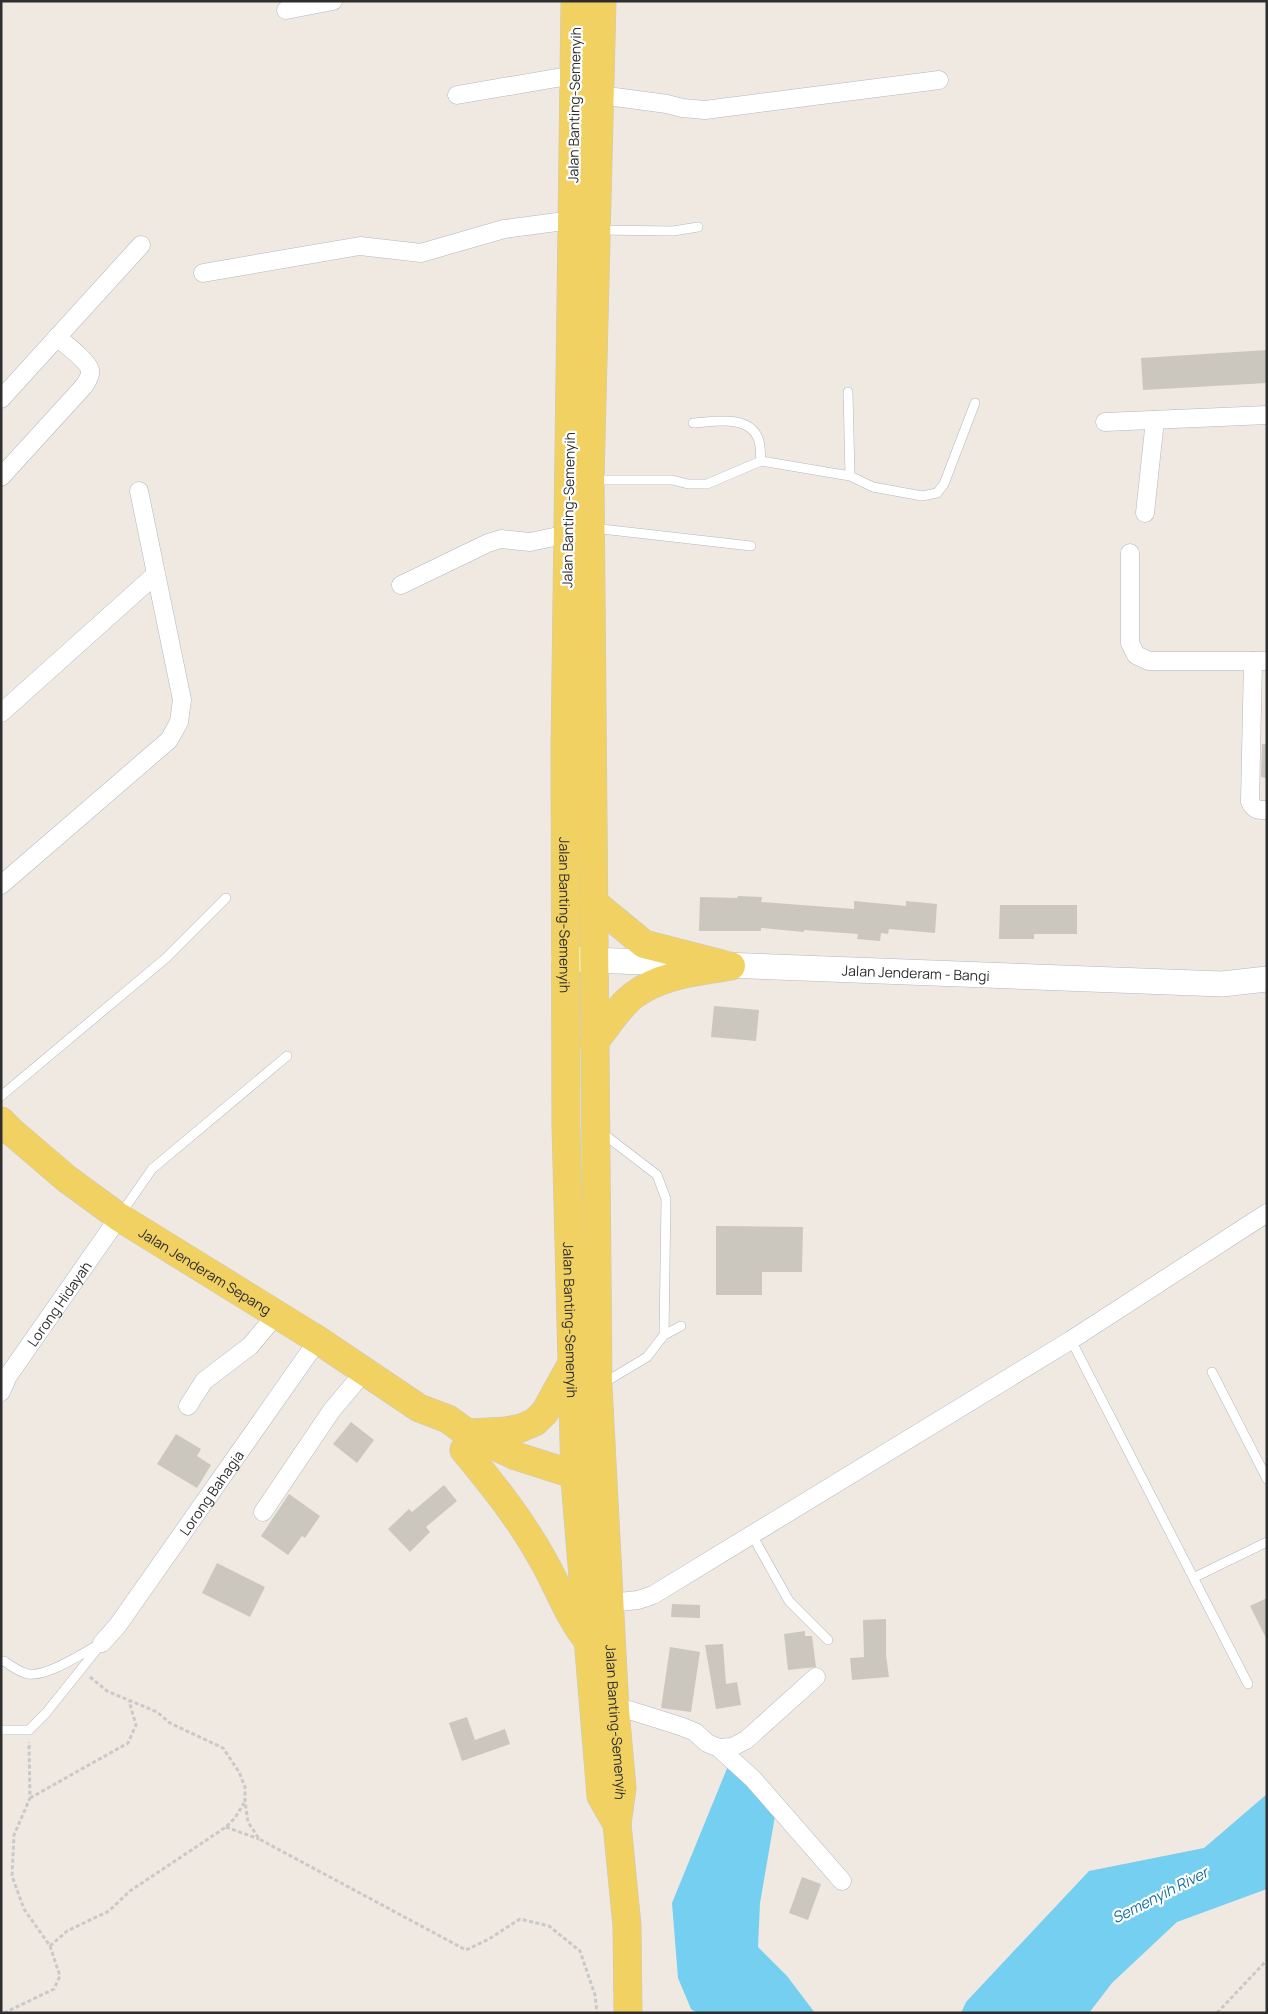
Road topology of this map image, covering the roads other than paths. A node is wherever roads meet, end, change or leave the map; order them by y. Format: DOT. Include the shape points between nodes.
graph roads {
  1 [pos="333,1"];
  2 [pos="575,1"];
  3 [pos="602,1"];
  4 [pos="286,10"];
  5 [pos="574,75"];
  6 [pos="938,80"];
  7 [pos="457,96"];
  8 [pos="600,96"];
  9 [pos="584,225"];
  10 [pos="698,227"];
  11 [pos="141,244"];
  12 [pos="203,273"];
  13 [pos="58,337"];
  14 [pos="848,392"];
  15 [pos="1,399"];
  16 [pos="976,403"];
  17 [pos="1267,415"];
  18 [pos="1155,420"];
  19 [pos="1105,422"];
  20 [pos="693,423"];
  21 [pos="761,462"];
  22 [pos="850,476"];
  23 [pos="1,477"];
  24 [pos="590,480"];
  25 [pos="139,491"];
  26 [pos="1145,513"];
  27 [pos="579,531"];
  28 [pos="751,546"];
  29 [pos="1130,553"];
  30 [pos="155,575"];
  31 [pos="401,585"];
  32 [pos="1260,661"];
  33 [pos="1,713"];
  34 [pos="1267,810"];
  35 [pos="1,885"];
  36 [pos="226,898"];
  37 [pos="593,902"];
  38 [pos="564,959"];
  39 [pos="593,960"];
  40 [pos="731,966"];
  41 [pos="1267,979"];
  42 [pos="594,1042"];
  43 [pos="287,1056"];
  44 [pos="1,1096"];
  45 [pos="1,1121"];
  46 [pos="596,1128"];
  47 [pos="1267,1213"];
  48 [pos="119,1217"];
  49 [pos="277,1314"];
  50 [pos="681,1326"];
  51 [pos="664,1335"];
  52 [pos="318,1340"];
  53 [pos="1071,1340"];
  54 [pos="572,1366"];
  55 [pos="364,1372"];
  56 [pos="1212,1372"];
  57 [pos="1,1392"];
  58 [pos="599,1394"];
  59 [pos="188,1406"];
  60 [pos="466,1441"];
  61 [pos="1267,1479"];
  62 [pos="575,1480"];
  63 [pos="263,1512"];
  64 [pos="606,1521"];
  65 [pos="752,1535"];
  66 [pos="1267,1542"];
  67 [pos="1194,1578"];
  68 [pos="610,1603"];
  69 [pos="828,1640"];
  70 [pos="588,1641"];
  71 [pos="102,1643"];
  72 [pos="4,1661"];
  73 [pos="816,1677"];
  74 [pos="1248,1684"];
  75 [pos="615,1710"];
  76 [pos="1,1730"];
  77 [pos="719,1748"];
  78 [pos="617,1824"];
  79 [pos="842,1882"];
  80 [pos="628,2013"];
  1 -- 4 [label="street"];
  2 -- 5 [label="main road, Jalan Banting-Semenyih"];
  3 -- 8 [label="main road, Jalan Banting-Semenyih"];
  5 -- 7 [label="street"];
  5 -- 9 [label="main road, Jalan Banting-Semenyih"];
  6 -- 8 [label="street" via="705,110"];
  8 -- 9 [label="main road, Jalan Banting-Semenyih"];
  9 -- 10 [label="lane" via="673,231"];
  9 -- 12 [label="street" via="504,230 421,253 360,246"];
  9 -- 24 [label="main road, Jalan Banting-Semenyih"];
  9 -- 27 [label="main road, Jalan Banting-Semenyih"];
  11 -- 13 [label="street"];
  13 -- 15 [label="street"];
  13 -- 23 [label="street" via="87,364 89,377"];
  14 -- 22 [label="lane"];
  16 -- 22 [label="lane" via="944,484 937,493 922,496 873,487"];
  17 -- 18 [label="street"];
  18 -- 19 [label="street"];
  18 -- 26 [label="street"];
  20 -- 21 [label="lane" via="734,421 748,426 758,437"];
  21 -- 22 [label="lane"];
  21 -- 24 [label="lane" via="706,484 672,480"];
  24 -- 27 [label="main road, Jalan Banting-Semenyih"];
  25 -- 30 [label="street"];
  27 -- 28 [label="lane"];
  27 -- 31 [label="street" via="530,542 494,541"];
  27 -- 37 [label="main road, Jalan Banting-Semenyih"];
  27 -- 38 [label="main road, Jalan Banting-Semenyih"];
  29 -- 32 [label="street" via="1130,643 1136,655 1150,661"];
  30 -- 33 [label="street"];
  30 -- 35 [label="street" via="182,700 179,722 169,740"];
  32 -- 34 [label="street" via="1250,802 1258,810"];
  36 -- 44 [label="lane" via="166,958"];
  37 -- 39 [label="main road, Jalan Banting-Semenyih"];
  37 -- 40 [label="main road" via="644,944"];
  38 -- 39 [label="main road, Jalan Jenderam - Bangi"];
  38 -- 54 [label="main road, Jalan Banting-Semenyih"];
  39 -- 40 [label="main road, Jalan Jenderam - Bangi"];
  39 -- 42 [label="main road, Jalan Banting-Semenyih"];
  40 -- 41 [label="main road, Jalan Jenderam - Bangi" via="1222,984"];
  40 -- 42 [label="main road" via="651,984 633,995"];
  42 -- 46 [label="main road, Jalan Banting-Semenyih"];
  43 -- 48 [label="lane" via="152,1169"];
  45 -- 48 [label="main road, Jalan Jenderam Sepang" via="67,1180"];
  46 -- 51 [label="lane" via="658,1175 666,1199"];
  46 -- 58 [label="main road, Jalan Banting-Semenyih"];
  47 -- 53 [label="street"];
  48 -- 49 [label="main road, Jalan Jenderam Sepang"];
  48 -- 57 [label="street, Lorong Hidayah" via="8,1376"];
  49 -- 52 [label="main road, Jalan Jenderam Sepang"];
  49 -- 59 [label="street" via="250,1346 204,1381"];
  50 -- 51 [label="lane"];
  51 -- 58 [label="lane" via="647,1357"];
  52 -- 55 [label="main road, Jalan Jenderam Sepang"];
  52 -- 71 [label="street, Lorong Bahagia" via="118,1625"];
  53 -- 65 [label="street"];
  53 -- 67 [label="lane"];
  54 -- 60 [label="main road" via="545,1412 534,1422"];
  54 -- 62 [label="main road, Jalan Banting-Semenyih"];
  55 -- 60 [label="main road, Jalan Jenderam Sepang" via="418,1408 448,1419"];
  55 -- 63 [label="street" via="332,1410"];
  56 -- 61 [label="lane"];
  58 -- 62 [label="main road" via="591,1459 588,1468"];
  58 -- 64 [label="main road, Jalan Banting-Semenyih"];
  60 -- 62 [label="main road" via="569,1473"];
  60 -- 70 [label="main road" via="544,1560 576,1625"];
  62 -- 64 [label="main road" via="596,1500"];
  62 -- 70 [label="main road, Jalan Banting-Semenyih"];
  64 -- 68 [label="main road, Jalan Banting-Semenyih"];
  65 -- 68 [label="street" via="653,1595"];
  65 -- 69 [label="lane" via="790,1601"];
  66 -- 67 [label="lane"];
  67 -- 74 [label="lane"];
  68 -- 75 [label="main road, Jalan Banting-Semenyih"];
  70 -- 78 [label="main road, Jalan Banting-Semenyih" via="601,1796"];
  71 -- 72 [label="lane" via="44,1672 31,1675"];
  71 -- 76 [label="lane" via="29,1730"];
  73 -- 77 [label="street" via="746,1740 732,1747"];
  75 -- 77 [label="street" via="630,1710 680,1726"];
  75 -- 78 [label="main road, Jalan Banting-Semenyih" via="622,1788"];
  77 -- 79 [label="street" via="753,1779"];
  78 -- 80 [label="main road, Jalan Banting-Semenyih" via="627,1926"];
}
